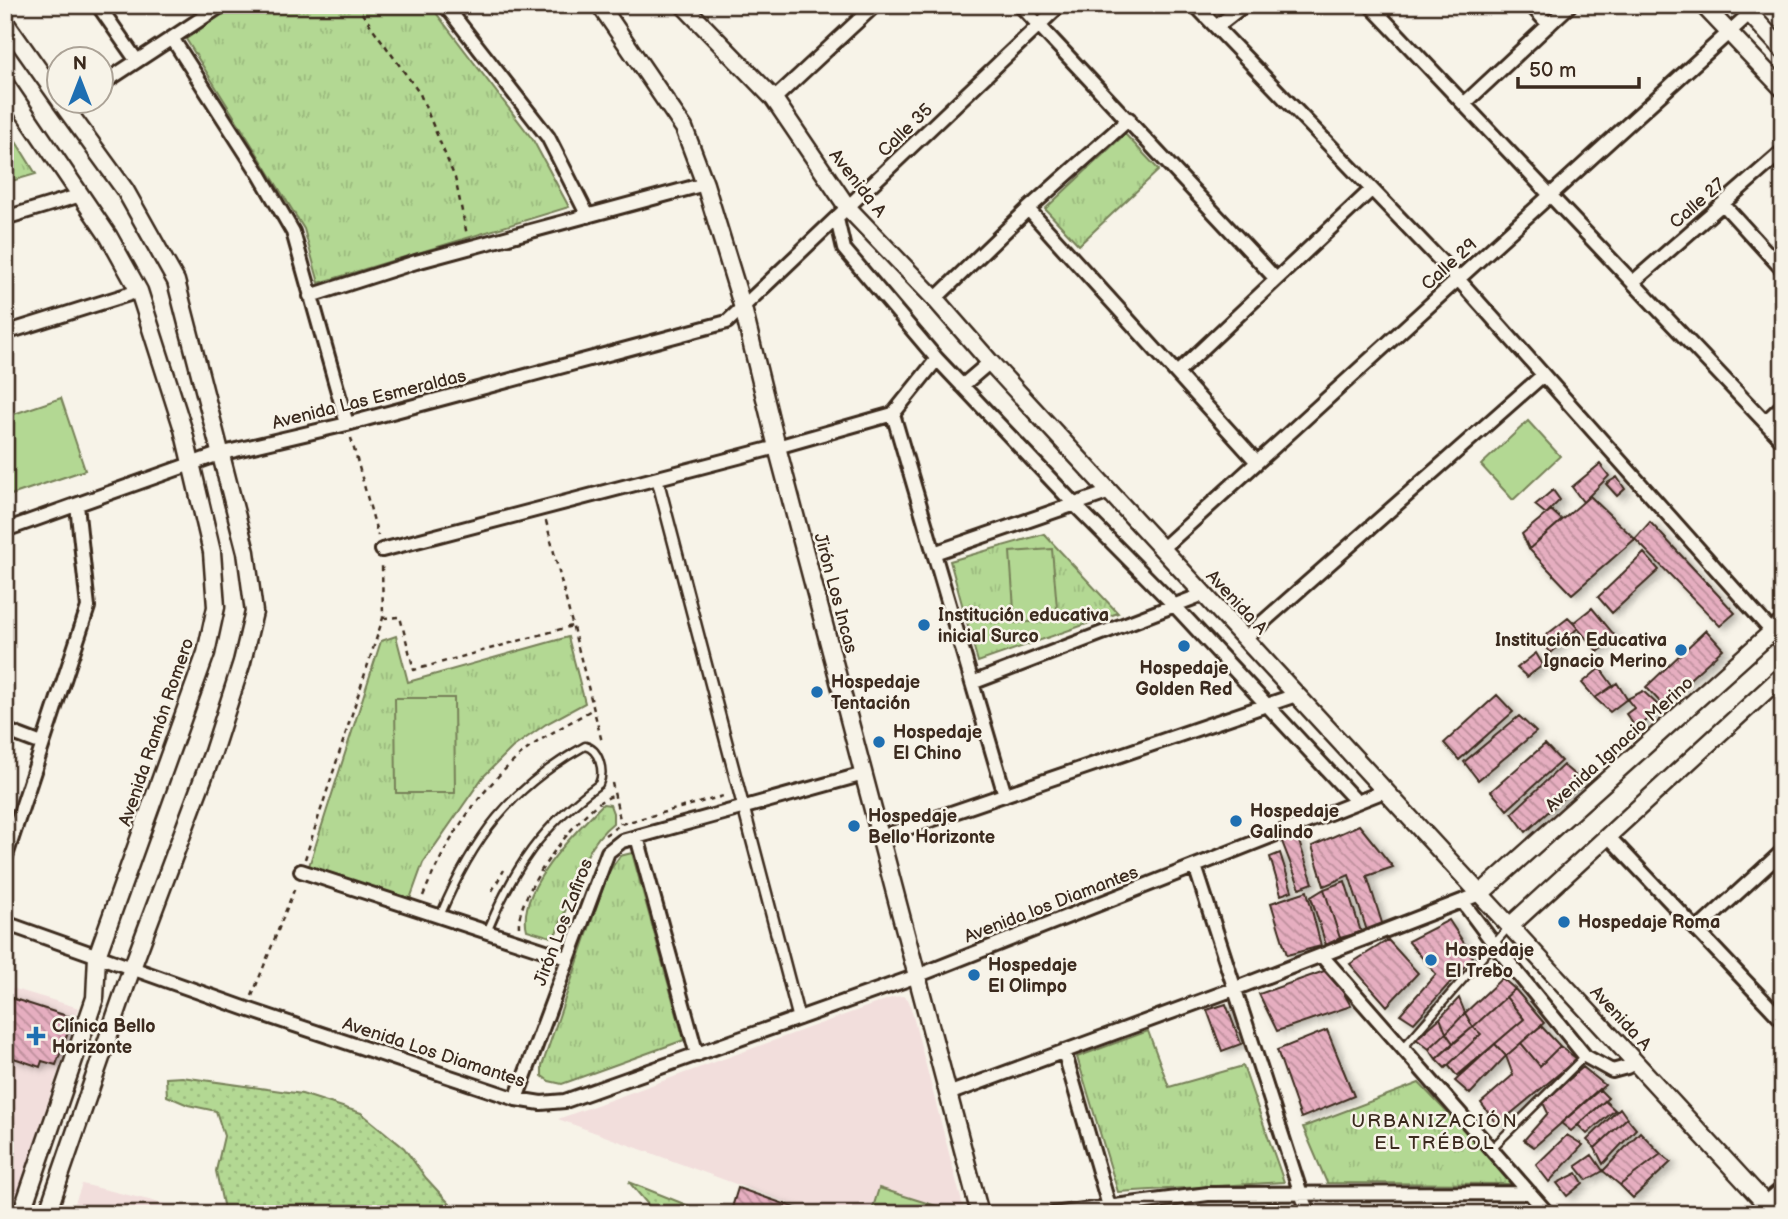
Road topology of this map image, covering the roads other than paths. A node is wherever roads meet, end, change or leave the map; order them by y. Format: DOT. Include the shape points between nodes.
graph roads {
  1 [pos="98,5"];
  2 [pos="222,5"];
  3 [pos="445,5"];
  4 [pos="600,5"];
  5 [pos="684,5"];
  6 [pos="854,5"];
  7 [pos="875,5"];
  8 [pos="1020,5"];
  9 [pos="1060,5"];
  10 [pos="1195,5"];
  11 [pos="1244,5"];
  12 [pos="1370,5"];
  13 [pos="1531,5"];
  14 [pos="1570,5"];
  15 [pos="1703,5"];
  16 [pos="1750,8"];
  17 [pos="864,16"];
  18 [pos="5,22"];
  19 [pos="1040,23"];
  20 [pos="1549,25"];
  21 [pos="1216,27"];
  22 [pos="1728,33"];
  23 [pos="172,38"];
  24 [pos="1783,50"];
  25 [pos="137,61"];
  26 [pos="116,75"];
  27 [pos="46,77"];
  28 [pos="5,84"];
  29 [pos="1783,89"];
  30 [pos="774,99"];
  31 [pos="1464,104"];
  32 [pos="74,116"];
  33 [pos="1129,119"];
  34 [pos="1783,151"];
  35 [pos="705,184"];
  36 [pos="1371,190"];
  37 [pos="81,195"];
  38 [pos="1551,195"];
  39 [pos="1723,204"];
  40 [pos="1028,209"];
  41 [pos="843,214"];
  42 [pos="588,216"];
  43 [pos="5,218"];
  44 [pos="1783,270"];
  45 [pos="1276,279"];
  46 [pos="1458,279"];
  47 [pos="1633,282"];
  48 [pos="139,291"];
  49 [pos="310,296"];
  50 [pos="935,299"];
  51 [pos="743,308"];
  52 [pos="5,333"];
  53 [pos="937,359"];
  54 [pos="990,362"];
  55 [pos="1177,373"];
  56 [pos="1542,376"];
  57 [pos="962,386"];
  58 [pos="1783,405"];
  59 [pos="893,414"];
  60 [pos="1766,421"];
  61 [pos="347,424"];
  62 [pos="1783,441"];
  63 [pos="777,447"];
  64 [pos="219,454"];
  65 [pos="1257,462"];
  66 [pos="190,466"];
  67 [pos="657,478"];
  68 [pos="1110,492"];
  69 [pos="77,505"];
  70 [pos="1075,505"];
  71 [pos="5,530"];
  72 [pos="1162,548"];
  73 [pos="382,550"];
  74 [pos="934,553"];
  75 [pos="1204,594"];
  76 [pos="1175,606"];
  77 [pos="1779,633"];
  78 [pos="1245,638"];
  79 [pos="1783,675"];
  80 [pos="972,683"];
  81 [pos="1296,695"];
  82 [pos="1265,705"];
  83 [pos="5,730"];
  84 [pos="41,744"];
  85 [pos="864,774"];
  86 [pos="1385,791"];
  87 [pos="1005,794"];
  88 [pos="1357,802"];
  89 [pos="744,807"];
  90 [pos="1608,836"];
  91 [pos="637,837"];
  92 [pos="881,837"];
  93 [pos="1783,851"];
  94 [pos="5,859"];
  95 [pos="1189,868"];
  96 [pos="301,871"];
  97 [pos="1480,894"];
  98 [pos="1462,901"];
  99 [pos="440,916"];
  100 [pos="5,923"];
  101 [pos="1510,926"];
  102 [pos="1697,930"];
  103 [pos="487,932"];
  104 [pos="1494,944"];
  105 [pos="97,956"];
  106 [pos="1322,956"];
  107 [pos="567,958"];
  108 [pos="132,968"];
  109 [pos="924,973"];
  110 [pos="1234,989"];
  111 [pos="1782,1018"];
  112 [pos="799,1019"];
  113 [pos="1401,1049"];
  114 [pos="1064,1051"];
  115 [pos="697,1055"];
  116 [pos="1585,1056"];
  117 [pos="1636,1062"];
  118 [pos="948,1094"];
  119 [pos="516,1099"];
  120 [pos="1491,1149"];
  121 [pos="1783,1188"];
  122 [pos="1531,1193"];
  123 [pos="1301,1194"];
  124 [pos="1109,1206"];
  125 [pos="1770,1208"];
  126 [pos="21,1214"];
  127 [pos="47,1214"];
  128 [pos="981,1214"];
  129 [pos="1053,1214"];
  130 [pos="1310,1214"];
  131 [pos="1548,1214"];
  1 -- 25 [label="street"];
  2 -- 23 [label="street"];
  3 -- 42 [label="street" via="548,137"];
  4 -- 35 [label="street, Jirón Los Incas" via="684,128"];
  5 -- 30 [label="street, Avenida A"];
  6 -- 17 [label="street"];
  7 -- 17 [label="street"];
  8 -- 19 [label="street"];
  9 -- 19 [label="street, Calle 35"];
  10 -- 21 [label="street"];
  11 -- 21 [label="street"];
  12 -- 31 [label="street"];
  13 -- 20 [label="street"];
  14 -- 20 [label="street"];
  15 -- 22 [label="street"];
  16 -- 22 [label="street, Calle 29"];
  16 -- 24 [label="street"];
  17 -- 30 [label="street"];
  18 -- 27 [label="street"];
  19 -- 33 [label="street"];
  19 -- 41 [label="street, Calle 35"];
  20 -- 31 [label="street"];
  21 -- 36 [label="street"];
  22 -- 29 [label="street"];
  22 -- 38 [label="street, Calle 29"];
  23 -- 25 [label="street"];
  23 -- 49 [label="street" via="293,232"];
  25 -- 26 [label="street"];
  28 -- 37 [label="street, Avenida Ramón Romero"];
  30 -- 41 [label="street, Avenida A"];
  31 -- 38 [label="street"];
  32 -- 64 [label="street" via="125,190 176,281"];
  33 -- 40 [label="street"];
  33 -- 45 [label="street"];
  34 -- 39 [label="street, Calle 27"];
  35 -- 42 [label="street"];
  35 -- 51 [label="street, Jirón Los Incas"];
  36 -- 45 [label="street"];
  36 -- 46 [label="street"];
  37 -- 43 [label="street"];
  37 -- 48 [label="street, Avenida Ramón Romero"];
  38 -- 46 [label="street, Calle 29"];
  38 -- 47 [label="street"];
  39 -- 44 [label="street"];
  39 -- 47 [label="street, Calle 27"];
  40 -- 50 [label="street"];
  40 -- 55 [label="street"];
  41 -- 50 [label="street, Avenida A"];
  41 -- 51 [label="street, Calle 35"];
  41 -- 53 [label="street" via="844,249"];
  42 -- 49 [label="street"];
  45 -- 55 [label="street"];
  46 -- 56 [label="street"];
  46 -- 65 [label="street, Calle 29"];
  47 -- 60 [label="street"];
  48 -- 52 [label="street"];
  48 -- 66 [label="street, Avenida Ramón Romero" via="183,429"];
  49 -- 61 [label="street"];
  50 -- 54 [label="street, Avenida A"];
  51 -- 61 [label="street, Avenida Las Esmeraldas" via="727,322"];
  51 -- 63 [label="street, Jirón Los Incas"];
  53 -- 57 [label="street"];
  53 -- 59 [label="street"];
  54 -- 57 [label="street"];
  54 -- 68 [label="street, Avenida A"];
  55 -- 65 [label="street"];
  56 -- 77 [label="street"];
  56 -- 78 [label="street"];
  57 -- 70 [label="street"];
  58 -- 60 [label="street"];
  59 -- 63 [label="street"];
  59 -- 74 [label="street"];
  60 -- 62 [label="street"];
  61 -- 64 [label="street, Avenida Las Esmeraldas"];
  63 -- 67 [label="street"];
  63 -- 85 [label="street, Jirón Los Incas"];
  64 -- 66 [label="street, Avenida Las Esmeraldas"];
  64 -- 108 [label="street" via="246,552 254,612 213,752"];
  65 -- 72 [label="street, Calle 29"];
  66 -- 69 [label="street, Avenida Las Esmeraldas"];
  66 -- 105 [label="street, Avenida Ramón Romero" via="212,552 216,607 206,653"];
  67 -- 73 [label="street"];
  67 -- 89 [label="street"];
  68 -- 70 [label="street"];
  68 -- 72 [label="street, Avenida A"];
  69 -- 71 [label="street, Avenida Las Esmeraldas"];
  69 -- 84 [label="street" via="88,607"];
  70 -- 74 [label="street"];
  70 -- 76 [label="street"];
  72 -- 75 [label="street, Avenida A"];
  74 -- 80 [label="street"];
  75 -- 76 [label="street"];
  75 -- 78 [label="street, Avenida A"];
  76 -- 80 [label="street"];
  76 -- 82 [label="street"];
  77 -- 97 [label="street, Avenida Ignacio Merino"];
  78 -- 81 [label="street, Avenida A"];
  79 -- 90 [label="street"];
  80 -- 87 [label="street"];
  81 -- 82 [label="street"];
  81 -- 86 [label="street, Avenida A"];
  82 -- 87 [label="street"];
  82 -- 88 [label="street"];
  83 -- 84 [label="street"];
  84 -- 94 [label="street"];
  85 -- 89 [label="street, Jirón Los Zafiros"];
  85 -- 92 [label="street, Jirón Los Incas"];
  86 -- 88 [label="street"];
  86 -- 97 [label="street, Avenida A"];
  87 -- 92 [label="street"];
  88 -- 95 [label="street"];
  89 -- 91 [label="street, Jirón Los Zafiros"];
  89 -- 112 [label="street"];
  90 -- 101 [label="street"];
  90 -- 102 [label="street"];
  91 -- 107 [label="street, Jirón Los Zafiros" via="608,852"];
  91 -- 115 [label="street"];
  92 -- 109 [label="street, Jirón Los Incas"];
  93 -- 102 [label="street"];
  95 -- 109 [label="street, Avenida los Diamantes"];
  95 -- 110 [label="street"];
  96 -- 99 [label="street"];
  97 -- 98 [label="street"];
  97 -- 101 [label="street, Avenida A"];
  98 -- 104 [label="street"];
  98 -- 106 [label="street"];
  99 -- 103 [label="street"];
  99 -- 103 [label="lane" via="455,879 502,810 554,763 591,747 602,770 599,784 536,841 517,868"];
  100 -- 105 [label="street, Avenida Los Diamantes"];
  101 -- 104 [label="lane"];
  101 -- 117 [label="street, Avenida A"];
  102 -- 111 [label="street"];
  103 -- 107 [label="street"];
  104 -- 113 [label="lane"];
  104 -- 116 [label="street"];
  105 -- 108 [label="street, Avenida Los Diamantes"];
  105 -- 126 [label="street, Avenida Ramón Romero" via="95,998"];
  106 -- 110 [label="street"];
  106 -- 113 [label="street"];
  107 -- 119 [label="street, Jirón Los Zafiros"];
  108 -- 119 [label="street, Avenida Los Diamantes"];
  108 -- 127 [label="street"];
  109 -- 112 [label="street, Avenida Los Diamantes"];
  109 -- 118 [label="street, Jirón Los Incas"];
  110 -- 114 [label="street"];
  110 -- 123 [label="street"];
  112 -- 115 [label="street, Avenida Los Diamantes"];
  113 -- 120 [label="street"];
  114 -- 118 [label="street"];
  114 -- 124 [label="street"];
  115 -- 119 [label="street, Avenida Los Diamantes" via="565,1101 541,1104"];
  116 -- 117 [label="street" via="1612,1071"];
  116 -- 120 [label="lane"];
  117 -- 125 [label="street, Avenida A"];
  118 -- 128 [label="street, Jirón Los Incas"];
  120 -- 122 [label="street"];
  121 -- 125 [label="street"];
  122 -- 123 [label="street"];
  122 -- 131 [label="street"];
  123 -- 124 [label="street" via="1208,1194"];
  123 -- 130 [label="street"];
  124 -- 129 [label="street"];
}
